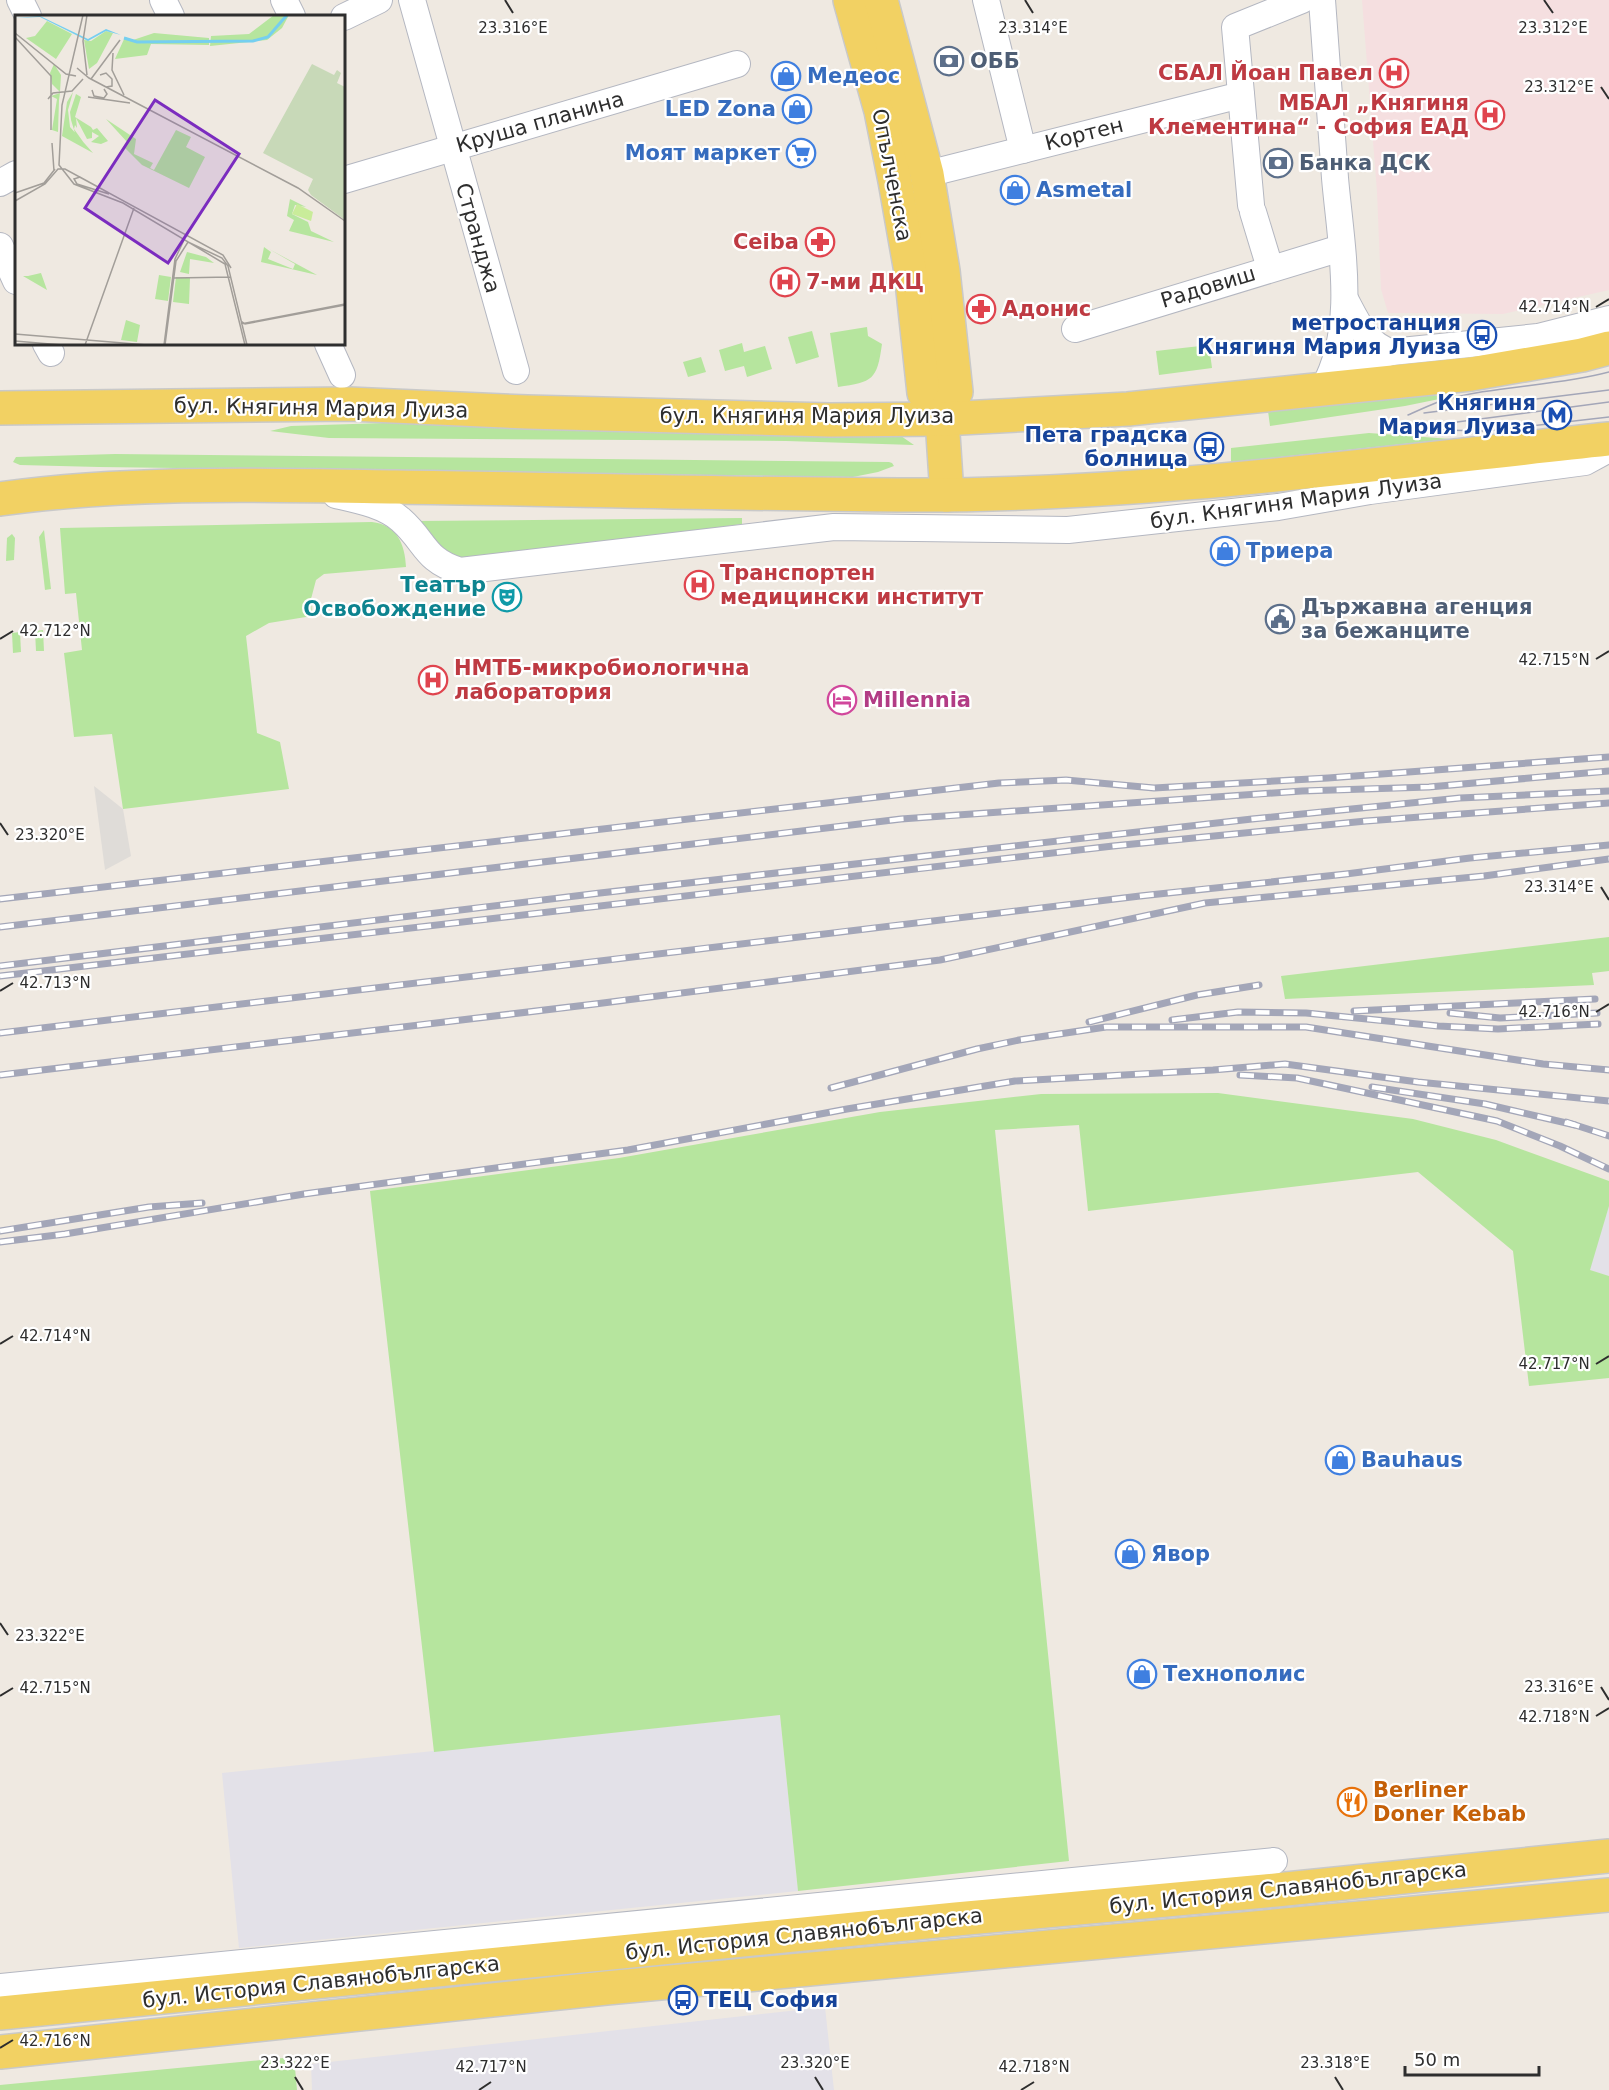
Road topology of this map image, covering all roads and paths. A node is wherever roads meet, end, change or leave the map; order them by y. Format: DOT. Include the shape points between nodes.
graph roads {
  1 [pos="20,0"];
  2 [pos="163,0"];
  3 [pos="284,0"];
  4 [pos="379,0"];
  5 [pos="412,0"];
  6 [pos="850,0"];
  7 [pos="881,0"];
  8 [pos="986,0"];
  9 [pos="1302,0"];
  10 [pos="1322,0"];
  11 [pos="28,15"];
  12 [pos="170,15"];
  13 [pos="292,15"];
  14 [pos="345,17"];
  15 [pos="737,64"];
  16 [pos="1241,94"];
  17 [pos="453,147"];
  18 [pos="1023,150"];
  19 [pos="927,174"];
  20 [pos="15,175"];
  21 [pos="345,180"];
  22 [pos="0,183"];
  23 [pos="0,246"];
  24 [pos="1341,248"];
  25 [pos="1270,268"];
  26 [pos="15,279"];
  27 [pos="1346,301"];
  28 [pos="1609,319"];
  29 [pos="1075,329"];
  30 [pos="328,345"];
  31 [pos="1609,348"];
  32 [pos="1391,352"];
  33 [pos="516,371"];
  34 [pos="342,375"];
  35 [pos="1323,390"];
  36 [pos="0,408"];
  37 [pos="942,419"];
  38 [pos="1609,439"];
  39 [pos="1609,449"];
  40 [pos="289,485"];
  41 [pos="947,495"];
  42 [pos="0,499"];
  43 [pos="1609,1856"];
  44 [pos="1274,1862"];
  45 [pos="1609,1894"];
  46 [pos="0,1987"];
  47 [pos="0,2013"];
  48 [pos="0,2052"];
  1 -- 11 [label="street"];
  2 -- 12 [label="street"];
  3 -- 13 [label="street"];
  4 -- 14 [label="street"];
  5 -- 17 [label="street, Странджа"];
  6 -- 37 [label="main road, Опълченска" via="881,111 895,182 911,272 924,393"];
  7 -- 19 [label="main road, Опълченска"];
  8 -- 18 [label="street"];
  9 -- 16 [label="street" via="1235,27"];
  10 -- 24 [label="street"];
  15 -- 17 [label="street, Круша планина"];
  16 -- 18 [label="street, Кортен"];
  16 -- 25 [label="street" via="1252,208"];
  17 -- 21 [label="street, Круша планина"];
  17 -- 33 [label="street, Странджа"];
  18 -- 19 [label="street, Кортен"];
  19 -- 37 [label="main road, Опълченска" via="944,270 956,392"];
  20 -- 22 [label="street"];
  23 -- 26 [label="street"];
  24 -- 25 [label="street, Радовиш"];
  24 -- 27 [label="street"];
  25 -- 29 [label="street, Радовиш"];
  27 -- 32 [label="street" via="1369,339 1380,349"];
  27 -- 35 [label="street" via="1339,351"];
  28 -- 32 [label="street" via="1538,338"];
  30 -- 34 [label="street"];
  31 -- 35 [label="main road, бул. Княгиня Мария Луиза" via="1472,374"];
  32 -- 35 [label="street" via="1358,364"];
  35 -- 37 [label="main road, бул. Княгиня Мария Луиза" via="1128,409"];
  36 -- 37 [label="main road, бул. Княгиня Мария Луиза" via="349,404 830,420"];
  37 -- 41 [label="main road"];
  38 -- 41 [label="main road, бул. Княгиня Мария Луиза" via="1113,490"];
  39 -- 40 [label="street, бул. Княгиня Мария Луиза" via="1585,462 1278,507 1068,530 834,527 460,571 444,566 428,553 392,514 372,504"];
  40 -- 41 [label="main road, бул. Княгиня Мария Луиза"];
  40 -- 42 [label="main road, бул. Княгиня Мария Луиза" via="113,488"];
  43 -- 47 [label="main road, бул. История Славянобългарска"];
  44 -- 46 [label="street, бул. История Славянобългарска"];
  45 -- 48 [label="main road, бул. История Славянобългарска" via="606,1988"];
}
